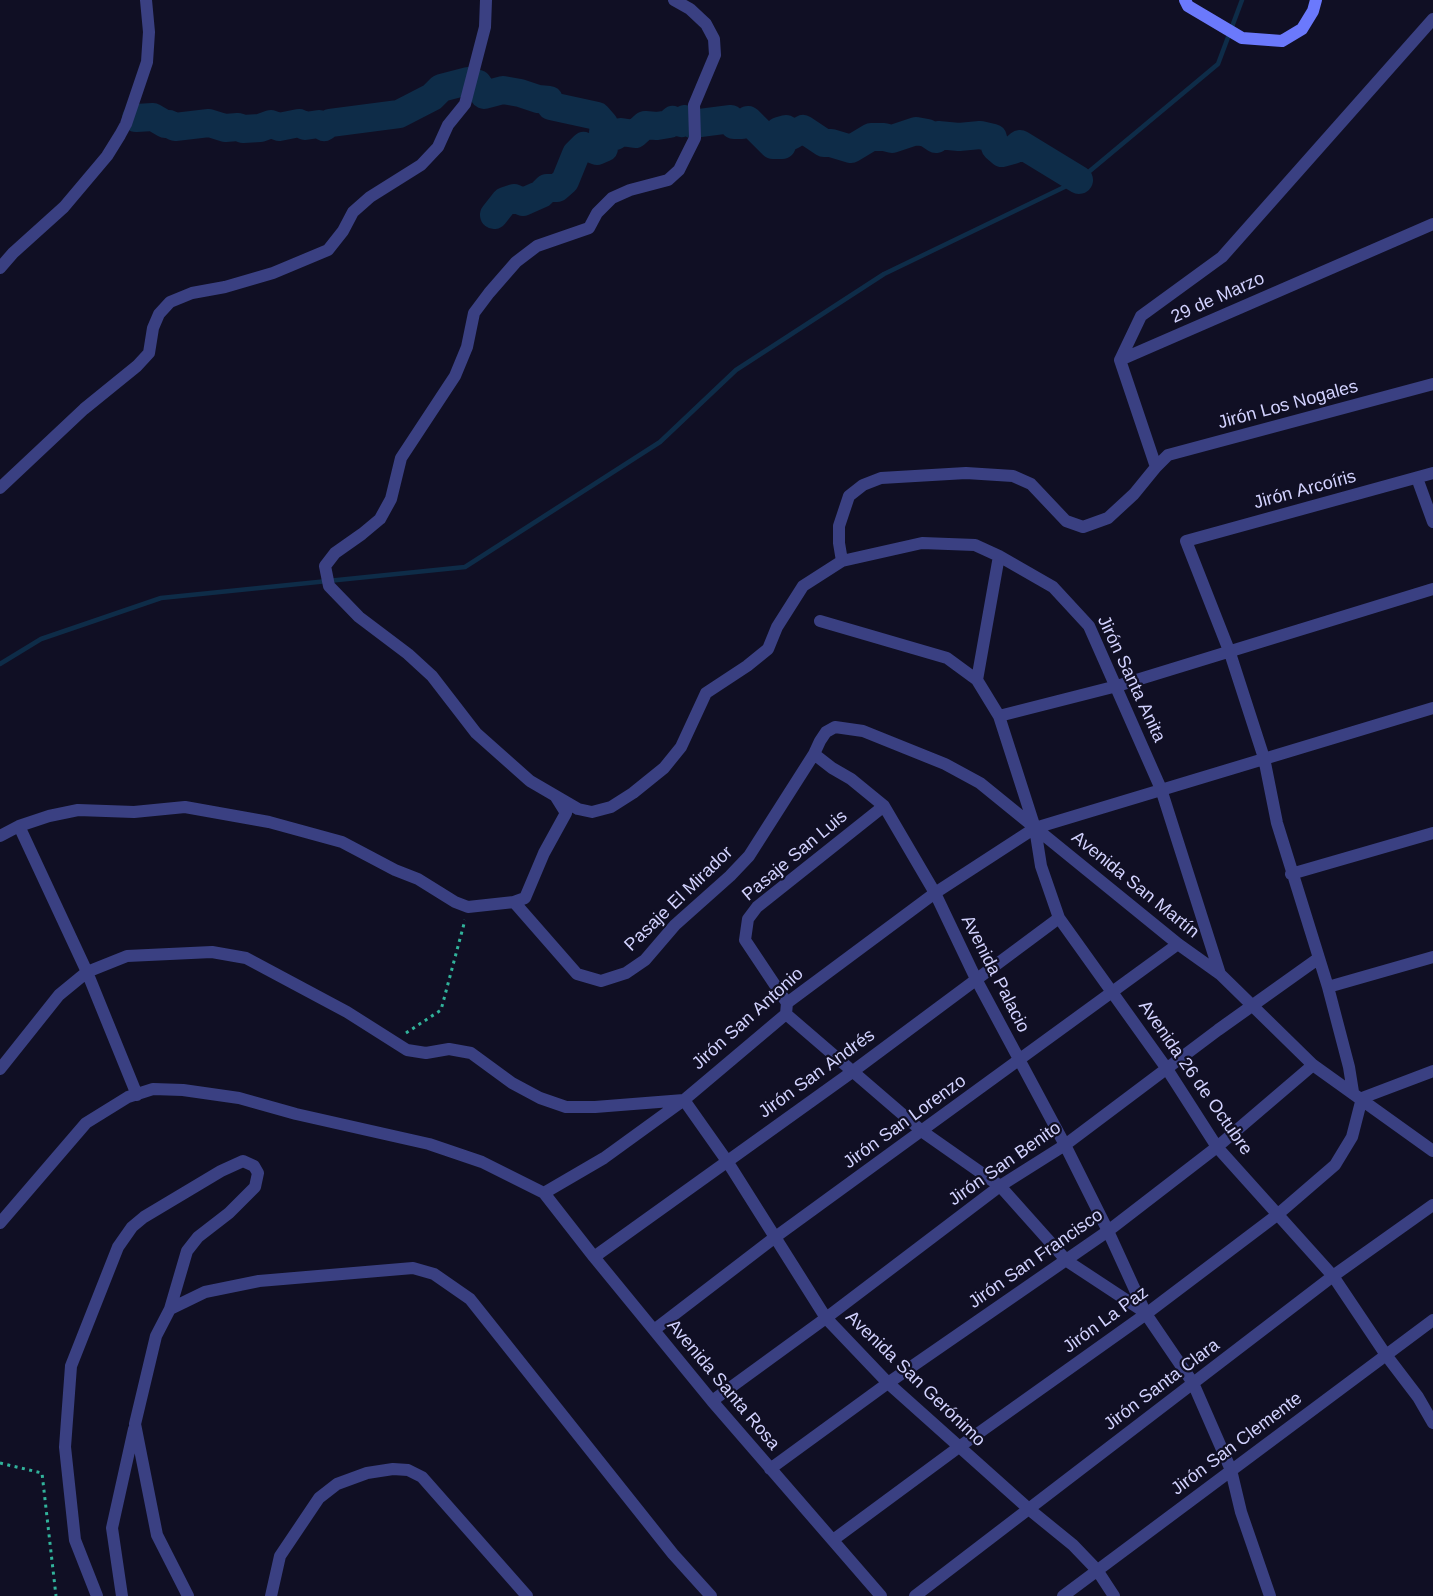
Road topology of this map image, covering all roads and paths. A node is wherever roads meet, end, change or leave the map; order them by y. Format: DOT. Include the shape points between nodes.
graph roads {
  1 [pos="146,0"];
  2 [pos="486,0"];
  3 [pos="674,0"];
  4 [pos="1316,0"];
  5 [pos="1186,3"];
  6 [pos="1433,19"];
  7 [pos="1433,224"];
  8 [pos="0,268"];
  9 [pos="1120,360"];
  10 [pos="1433,384"];
  11 [pos="1156,467"];
  12 [pos="1433,473"];
  13 [pos="1418,478"];
  14 [pos="0,488"];
  15 [pos="1433,522"];
  16 [pos="999,555"];
  17 [pos="842,561"];
  18 [pos="1433,589"];
  19 [pos="820,621"];
  20 [pos="1230,653"];
  21 [pos="977,680"];
  22 [pos="1117,686"];
  23 [pos="1433,708"];
  24 [pos="999,716"];
  25 [pos="814,754"];
  26 [pos="1264,758"];
  27 [pos="1161,789"];
  28 [pos="555,796"];
  29 [pos="884,806"];
  30 [pos="20,826"];
  31 [pos="1035,828"];
  32 [pos="1433,833"];
  33 [pos="0,836"];
  34 [pos="1292,874"];
  35 [pos="935,893"];
  36 [pos="514,902"];
  37 [pos="468,907"];
  38 [pos="1059,918"];
  39 [pos="1178,944"];
  40 [pos="1433,957"];
  41 [pos="1319,958"];
  42 [pos="87,972"];
  43 [pos="1220,974"];
  44 [pos="976,979"];
  45 [pos="1328,987"];
  46 [pos="1113,993"];
  47 [pos="1252,1005"];
  48 [pos="786,1009"];
  49 [pos="392,1042"];
  50 [pos="1019,1061"];
  51 [pos="1313,1065"];
  52 [pos="0,1069"];
  53 [pos="1167,1069"];
  54 [pos="1433,1071"];
  55 [pos="852,1072"];
  56 [pos="137,1095"];
  57 [pos="1358,1095"];
  58 [pos="684,1100"];
  59 [pos="923,1132"];
  60 [pos="1065,1145"];
  61 [pos="1217,1147"];
  62 [pos="1433,1151"];
  63 [pos="727,1161"];
  64 [pos="999,1186"];
  65 [pos="544,1193"];
  66 [pos="1433,1205"];
  67 [pos="1277,1215"];
  68 [pos="0,1223"];
  69 [pos="1108,1231"];
  70 [pos="774,1238"];
  71 [pos="594,1257"];
  72 [pos="1067,1261"];
  73 [pos="1333,1276"];
  74 [pos="170,1309"];
  75 [pos="1146,1314"];
  76 [pos="826,1318"];
  77 [pos="1433,1320"];
  78 [pos="654,1330"];
  79 [pos="1386,1355"];
  80 [pos="888,1383"];
  81 [pos="1193,1383"];
  82 [pos="712,1401"];
  83 [pos="1433,1423"];
  84 [pos="135,1424"];
  85 [pos="959,1447"];
  86 [pos="0,1463"];
  87 [pos="770,1469"];
  88 [pos="1232,1470"];
  89 [pos="1030,1510"];
  90 [pos="833,1540"];
  91 [pos="1096,1570"];
  92 [pos="56,1596"];
  93 [pos="97,1596"];
  94 [pos="122,1596"];
  95 [pos="188,1596"];
  96 [pos="271,1596"];
  97 [pos="527,1596"];
  98 [pos="711,1596"];
  99 [pos="881,1596"];
  100 [pos="915,1596"];
  101 [pos="1063,1596"];
  102 [pos="1114,1596"];
  103 [pos="1269,1596"];
  1 -- 8 [label="street" via="147,62 126,124 107,156 64,207"];
  2 -- 14 [label="street" via="485,27 465,104 448,125 438,147 421,165 353,212 328,250 273,273 192,292 170,302 159,314 149,353 143,360"];
  3 -- 28 [label="street, Jirón Santa Anita" via="706,24 714,39 715,55 694,105 695,138 679,170 668,180 612,198 589,228 537,246 516,262 474,313 467,347 455,376 401,458 391,499 380,519 335,553 325,566 329,586 359,617 432,676 476,733 530,781"];
  4 -- 5 [label="street" via="1302,29 1282,40 1242,38"];
  6 -- 9 [label="street" via="1222,257 1141,316"];
  7 -- 9 [label="street, 29 de Marzo"];
  9 -- 11 [label="street"];
  10 -- 11 [label="street, Jirón Los Nogales" via="1168,455"];
  11 -- 17 [label="street, Jirón Los Nogales" via="1108,518 1083,527 1066,521 1031,484 1013,476 966,473 881,478 849,496 838,526"];
  12 -- 13 [label="street, Jirón Arcoíris"];
  13 -- 15 [label="street"];
  13 -- 20 [label="street, Jirón Arcoíris" via="1186,541"];
  16 -- 17 [label="street, Jirón Santa Anita" via="975,545 922,543"];
  16 -- 21 [label="street"];
  16 -- 22 [label="street, Jirón Santa Anita" via="1053,587 1089,626"];
  17 -- 28 [label="street, Jirón Santa Anita" via="803,586 777,627 768,650 706,693 681,747 664,768 611,807 592,812"];
  18 -- 20 [label="street"];
  19 -- 21 [label="street" via="947,658"];
  20 -- 22 [label="street"];
  20 -- 26 [label="street"];
  21 -- 24 [label="street"];
  22 -- 24 [label="street"];
  22 -- 27 [label="street, Jirón Santa Anita"];
  23 -- 26 [label="street, Jirón San Antonio"];
  24 -- 31 [label="street"];
  25 -- 29 [label="street, Avenida Palacio"];
  25 -- 31 [label="street" via="826,732 835,727 863,731 945,764 980,783"];
  25 -- 36 [label="street, Pasaje El Mirador" via="749,856 675,925 645,960 626,973 601,981 577,974"];
  26 -- 27 [label="street, Jirón San Antonio"];
  26 -- 34 [label="street"];
  27 -- 31 [label="street, Jirón San Antonio"];
  27 -- 43 [label="street, Jirón Santa Anita"];
  28 -- 36 [label="street" via="566,813 525,898"];
  29 -- 35 [label="street, Avenida Palacio"];
  29 -- 48 [label="street, Pasaje San Luis" via="757,907 748,919 745,940"];
  30 -- 33 [label="street"];
  30 -- 37 [label="street" via="78,810 134,812 185,807 269,822 342,842"];
  30 -- 42 [label="street"];
  31 -- 35 [label="street, Jirón San Antonio"];
  31 -- 38 [label="street, Avenida 26 de Octubre" via="1041,866"];
  31 -- 39 [label="street, Avenida San Martín"];
  32 -- 34 [label="street"];
  34 -- 41 [label="street"];
  35 -- 44 [label="street, Avenida Palacio"];
  35 -- 48 [label="street, Jirón San Antonio"];
  36 -- 37 [label="street"];
  37 -- 49 [label="path" via="441,1010"];
  38 -- 44 [label="street, Jirón San Andrés"];
  38 -- 46 [label="street, Avenida 26 de Octubre"];
  39 -- 43 [label="street, Avenida San Martín"];
  39 -- 46 [label="street, Jirón San Lorenzo"];
  40 -- 45 [label="street"];
  41 -- 45 [label="street"];
  41 -- 47 [label="street, Jirón San Benito"];
  42 -- 49 [label="street" via="127,956 212,952 246,958 347,1012"];
  42 -- 52 [label="street" via="59,995"];
  42 -- 56 [label="street"];
  43 -- 47 [label="street, Avenida San Martín"];
  44 -- 50 [label="street, Avenida Palacio"];
  44 -- 55 [label="street, Jirón San Andrés"];
  45 -- 57 [label="street"];
  46 -- 50 [label="street, Jirón San Lorenzo"];
  46 -- 53 [label="street, Avenida 26 de Octubre"];
  47 -- 51 [label="street, Avenida San Martín"];
  47 -- 53 [label="street, Jirón San Benito"];
  48 -- 55 [label="street, Pasaje San Luis"];
  48 -- 58 [label="street, Jirón San Antonio"];
  49 -- 58 [label="street" via="426,1053 471,1053 512,1083 566,1107"];
  50 -- 59 [label="street, Jirón San Lorenzo"];
  50 -- 60 [label="street, Avenida Palacio"];
  51 -- 57 [label="street, Avenida San Martín"];
  51 -- 61 [label="street, Jirón San Francisco"];
  53 -- 60 [label="street, Jirón San Benito"];
  53 -- 61 [label="street, Avenida 26 de Octubre"];
  54 -- 57 [label="street"];
  55 -- 59 [label="street, Pasaje San Luis"];
  55 -- 63 [label="street, Jirón San Andrés"];
  56 -- 65 [label="street" via="153,1089 239,1098 429,1144 482,1162"];
  56 -- 68 [label="street" via="86,1123"];
  57 -- 62 [label="street, Avenida San Martín"];
  57 -- 67 [label="street, Jirón La Paz" via="1352,1137 1335,1165"];
  58 -- 63 [label="street, Avenida San Gerónimo"];
  58 -- 65 [label="street, Jirón San Antonio" via="604,1158"];
  59 -- 64 [label="street, Pasaje San Luis"];
  59 -- 70 [label="street, Jirón San Lorenzo"];
  60 -- 64 [label="street, Jirón San Benito"];
  60 -- 69 [label="street, Avenida Palacio"];
  61 -- 67 [label="street, Avenida 26 de Octubre"];
  61 -- 69 [label="street, Jirón San Francisco"];
  63 -- 70 [label="street, Avenida San Gerónimo"];
  63 -- 71 [label="street, Jirón San Andrés"];
  64 -- 72 [label="street, Pasaje San Luis"];
  64 -- 76 [label="street, Jirón San Benito"];
  65 -- 71 [label="street, Avenida Santa Rosa"];
  66 -- 73 [label="street, Jirón Santa Clara"];
  67 -- 73 [label="street, Avenida 26 de Octubre"];
  67 -- 75 [label="street, Jirón La Paz"];
  69 -- 72 [label="street, Jirón San Francisco"];
  69 -- 75 [label="street, Avenida Palacio"];
  70 -- 76 [label="street, Avenida San Gerónimo"];
  70 -- 78 [label="street, Jirón San Lorenzo"];
  71 -- 78 [label="street, Avenida Santa Rosa"];
  72 -- 75 [label="street, Pasaje San Luis"];
  72 -- 80 [label="street, Jirón San Francisco"];
  73 -- 79 [label="street, Avenida 26 de Octubre"];
  73 -- 81 [label="street, Jirón Santa Clara"];
  74 -- 84 [label="street" via="156,1336"];
  74 -- 93 [label="street" via="187,1251 255,1187 258,1173 254,1166 243,1161 221,1171 132,1227 118,1247 71,1366 65,1448 75,1540"];
  74 -- 98 [label="street" via="205,1292 260,1281 413,1268 434,1274 470,1299 673,1554"];
  75 -- 81 [label="street, Avenida Palacio"];
  75 -- 85 [label="street, Jirón La Paz"];
  76 -- 80 [label="street, Avenida San Gerónimo"];
  76 -- 82 [label="street, Jirón San Benito"];
  77 -- 79 [label="street, Jirón San Clemente"];
  78 -- 82 [label="street, Avenida Santa Rosa"];
  79 -- 83 [label="street, Avenida 26 de Octubre"];
  79 -- 88 [label="street, Jirón San Clemente"];
  80 -- 85 [label="street, Avenida San Gerónimo"];
  80 -- 87 [label="street, Jirón San Francisco"];
  81 -- 88 [label="street, Avenida Palacio"];
  81 -- 89 [label="street, Jirón Santa Clara"];
  82 -- 87 [label="street, Avenida Santa Rosa"];
  84 -- 94 [label="street" via="112,1528"];
  84 -- 95 [label="street" via="157,1535"];
  85 -- 89 [label="street, Avenida San Gerónimo"];
  85 -- 90 [label="street, Jirón La Paz"];
  86 -- 92 [label="path" via="42,1473"];
  87 -- 90 [label="street, Avenida Santa Rosa"];
  88 -- 91 [label="street, Jirón San Clemente"];
  88 -- 103 [label="street" via="1241,1512"];
  89 -- 91 [label="street, Avenida San Gerónimo" via="1073,1545"];
  89 -- 100 [label="street, Jirón Santa Clara"];
  90 -- 99 [label="street, Avenida Santa Rosa"];
  91 -- 101 [label="street, Jirón San Clemente"];
  91 -- 102 [label="street, Avenida San Gerónimo"];
  96 -- 97 [label="street" via="280,1556 319,1498 337,1484 393,1469 408,1470 422,1477"];
}
